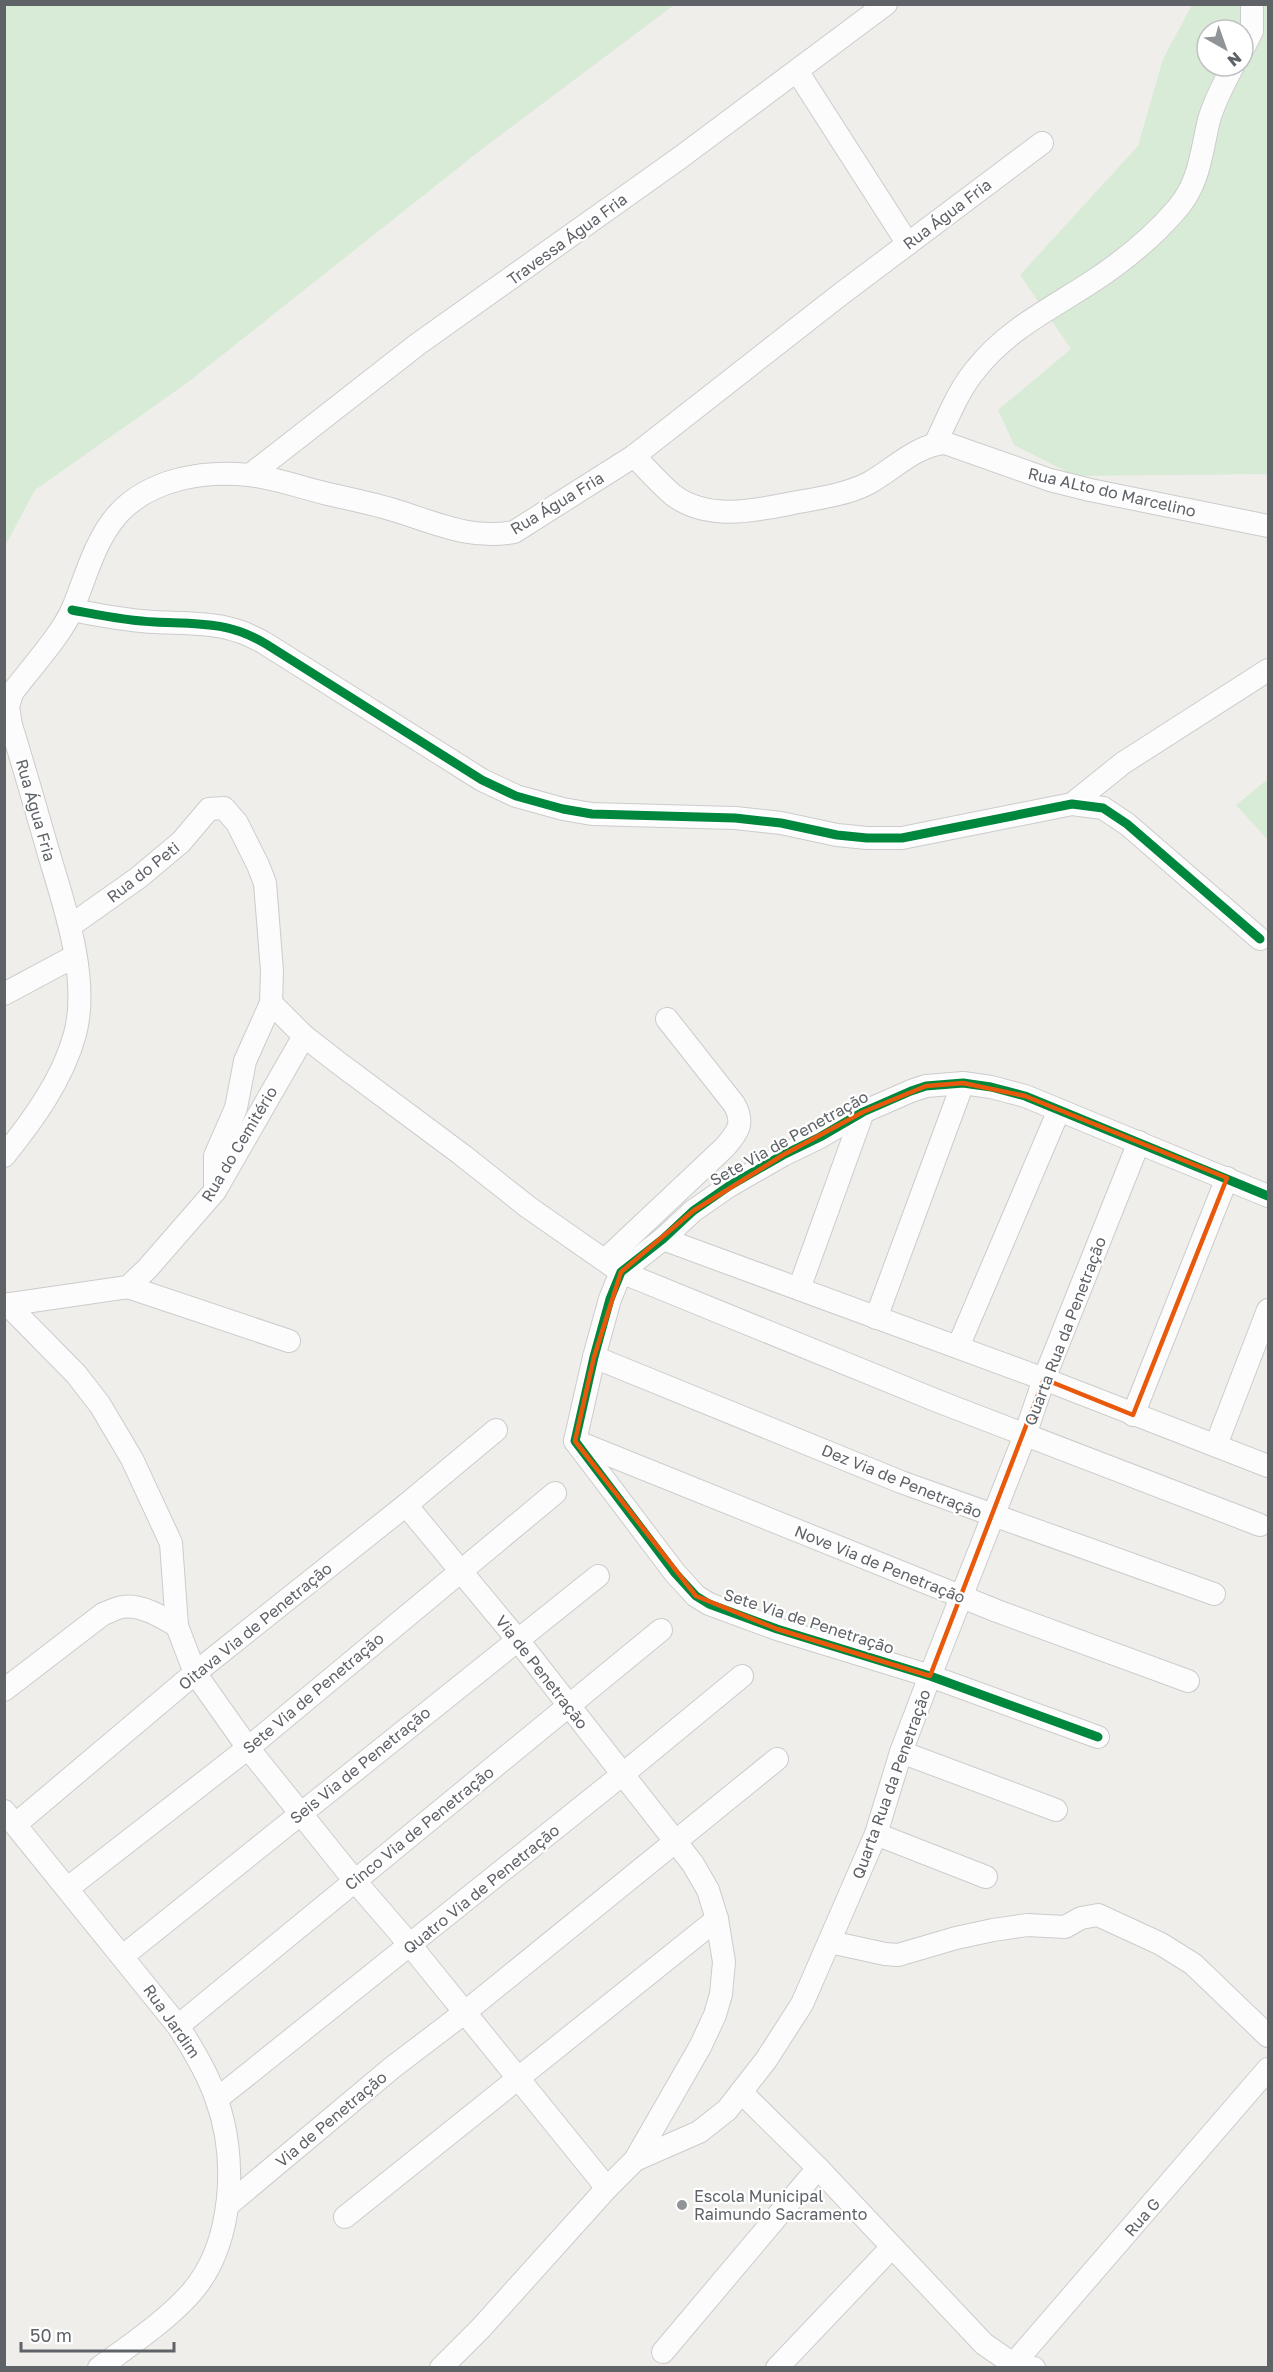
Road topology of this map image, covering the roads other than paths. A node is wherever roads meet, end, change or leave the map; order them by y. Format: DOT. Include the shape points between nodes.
graph roads {
  1 [pos="886,4"];
  2 [pos="797,71"];
  3 [pos="1227,78"];
  4 [pos="1042,143"];
  5 [pos="908,244"];
  6 [pos="935,444"];
  7 [pos="634,456"];
  8 [pos="250,475"];
  9 [pos="1269,526"];
  10 [pos="72,610"];
  11 [pos="1269,670"];
  12 [pos="8,694"];
  13 [pos="1072,804"];
  14 [pos="70,926"];
  15 [pos="1260,939"];
  16 [pos="75,956"];
  17 [pos="4,994"];
  18 [pos="271,1003"];
  19 [pos="667,1019"];
  20 [pos="304,1036"];
  21 [pos="963,1083"];
  22 [pos="1059,1110"];
  23 [pos="863,1112"];
  24 [pos="1139,1142"];
  25 [pos="4,1156"];
  26 [pos="1227,1178"];
  27 [pos="215,1191"];
  28 [pos="1269,1196"];
  29 [pos="663,1239"];
  30 [pos="613,1266"];
  31 [pos="128,1287"];
  32 [pos="799,1289"];
  33 [pos="6,1305"];
  34 [pos="1269,1310"];
  35 [pos="876,1318"];
  36 [pos="289,1341"];
  37 [pos="958,1347"];
  38 [pos="594,1357"];
  39 [pos="1044,1379"];
  40 [pos="1133,1415"];
  41 [pos="496,1430"];
  42 [pos="1025,1436"];
  43 [pos="575,1442"];
  44 [pos="1216,1445"];
  45 [pos="1269,1466"];
  46 [pos="555,1493"];
  47 [pos="406,1505"];
  48 [pos="992,1517"];
  49 [pos="1260,1525"];
  50 [pos="460,1571"];
  51 [pos="598,1575"];
  52 [pos="1214,1594"];
  53 [pos="962,1596"];
  54 [pos="177,1626"];
  55 [pos="661,1630"];
  56 [pos="517,1639"];
  57 [pos="195,1673"];
  58 [pos="742,1676"];
  59 [pos="930,1676"];
  60 [pos="1188,1681"];
  61 [pos="4,1690"];
  62 [pos="568,1705"];
  63 [pos="1098,1737"];
  64 [pos="248,1748"];
  65 [pos="901,1752"];
  66 [pos="777,1759"];
  67 [pos="623,1774"];
  68 [pos="1056,1810"];
  69 [pos="301,1813"];
  70 [pos="10,1818"];
  71 [pos="876,1834"];
  72 [pos="676,1841"];
  73 [pos="986,1877"];
  74 [pos="355,1881"];
  75 [pos="68,1888"];
  76 [pos="717,1919"];
  77 [pos="830,1942"];
  78 [pos="411,1946"];
  79 [pos="123,1956"];
  80 [pos="464,2013"];
  81 [pos="178,2026"];
  82 [pos="1269,2036"];
  83 [pos="1269,2069"];
  84 [pos="519,2079"];
  85 [pos="741,2092"];
  86 [pos="217,2099"];
  87 [pos="635,2160"];
  88 [pos="818,2168"];
  89 [pos="607,2188"];
  90 [pos="228,2205"];
  91 [pos="345,2217"];
  92 [pos="891,2248"];
  93 [pos="663,2352"];
  94 [pos="1019,2366"];
  95 [pos="99,2367"];
  96 [pos="441,2367"];
  97 [pos="777,2367"];
  1 -- 2 [label="street, Travessa Água Fria"];
  2 -- 5 [label="street"];
  2 -- 8 [label="street, Travessa Água Fria" via="418,344"];
  3 -- 6 [label="street" via="1210,120 1202,163 1178,208 1109,271 1021,327 991,352 964,385"];
  4 -- 5 [label="street, Rua Água Fria"];
  5 -- 7 [label="street, Rua Água Fria"];
  6 -- 7 [label="street" via="865,484 809,500 735,513 715,511 675,496"];
  6 -- 9 [label="street, Rua ALto do Marcelino" via="953,445 1018,470 1090,490"];
  7 -- 8 [label="street, Rua Água Fria" via="514,532 495,536 476,535 398,511"];
  8 -- 10 [label="street, Rua Água Fria" via="208,474 168,483 137,497 117,514 105,533 85,572"];
  10 -- 12 [label="street, Rua Água Fria"];
  10 -- 13 [label="street" via="146,621 210,623 240,630 483,780 516,796 563,809 609,816 735,818 837,835 902,838"];
  11 -- 13 [label="street" via="1123,763"];
  12 -- 14 [label="street, Rua Água Fria" via="9,714"];
  13 -- 15 [label="street" via="1092,805 1115,814"];
  14 -- 16 [label="street, Rua Água Fria"];
  14 -- 18 [label="street, Rua do Peti" via="182,843 209,809 222,807 230,814 265,883"];
  16 -- 17 [label="street"];
  16 -- 25 [label="street, Rua Água Fria" via="79,999 75,1034 53,1084"];
  18 -- 20 [label="street"];
  18 -- 27 [label="street" via="245,1061 236,1108 218,1145 213,1170"];
  19 -- 30 [label="street" via="734,1104 740,1118 738,1130"];
  20 -- 27 [label="street, Rua do Cemitério"];
  20 -- 30 [label="street" via="528,1207"];
  21 -- 22 [label="street, Sete Via de Penetração" via="1025,1096"];
  21 -- 23 [label="street, Sete Via de Penetração" via="926,1086"];
  21 -- 35 [label="street"];
  22 -- 24 [label="street, Sete Via de Penetração"];
  22 -- 37 [label="street"];
  23 -- 29 [label="street, Sete Via de Penetração" via="729,1186 693,1211"];
  23 -- 32 [label="street"];
  24 -- 26 [label="street, Sete Via de Penetração"];
  24 -- 39 [label="street, Quarta Rua da Penetração"];
  26 -- 28 [label="street, Sete Via de Penetração"];
  26 -- 40 [label="street"];
  27 -- 31 [label="street, Rua do Cemitério"];
  29 -- 30 [label="street, Sete Via de Penetração"];
  29 -- 32 [label="street"];
  30 -- 38 [label="street, Sete Via de Penetração" via="610,1299"];
  30 -- 42 [label="street"];
  31 -- 33 [label="street"];
  31 -- 36 [label="street"];
  32 -- 35 [label="street"];
  33 -- 54 [label="street" via="76,1374 132,1459 171,1543"];
  34 -- 44 [label="street"];
  35 -- 37 [label="street"];
  37 -- 39 [label="street"];
  38 -- 43 [label="street, Sete Via de Penetração"];
  38 -- 48 [label="street, Dez Via de Penetração"];
  39 -- 40 [label="street"];
  39 -- 42 [label="street, Quarta Rua da Penetração"];
  40 -- 44 [label="street"];
  41 -- 47 [label="street, Oitava Via de Penetração"];
  42 -- 48 [label="street, Quarta Rua da Penetração"];
  42 -- 49 [label="street"];
  43 -- 53 [label="street, Nove Via de Penetração"];
  43 -- 59 [label="street, Sete Via de Penetração" via="656,1550 696,1596 746,1619"];
  44 -- 45 [label="street"];
  46 -- 50 [label="street, Sete Via de Penetração"];
  47 -- 50 [label="street, Via de Penetração"];
  47 -- 57 [label="street, Oitava Via de Penetração"];
  48 -- 52 [label="street, Dez Via de Penetração"];
  48 -- 53 [label="street, Quarta Rua da Penetração"];
  50 -- 56 [label="street, Via de Penetração"];
  50 -- 64 [label="street, Sete Via de Penetração"];
  51 -- 56 [label="street, Seis Via de Penetração"];
  53 -- 59 [label="street, Quarta Rua da Penetração"];
  53 -- 60 [label="street, Nove Via de Penetração"];
  54 -- 57 [label="street"];
  54 -- 61 [label="street" via="138,1609 123,1607 103,1614"];
  55 -- 62 [label="street, Cinco Via de Penetração"];
  56 -- 62 [label="street, Via de Penetração"];
  56 -- 69 [label="street, Seis Via de Penetração"];
  57 -- 64 [label="street"];
  57 -- 70 [label="street, Oitava Via de Penetração"];
  58 -- 67 [label="street, Quatro Via de Penetração"];
  59 -- 63 [label="street, Sete Via de Penetração"];
  59 -- 65 [label="street, Quarta Rua da Penetração"];
  62 -- 67 [label="street, Via de Penetração"];
  62 -- 74 [label="street, Cinco Via de Penetração"];
  64 -- 69 [label="street"];
  64 -- 75 [label="street, Sete Via de Penetração"];
  65 -- 68 [label="street"];
  65 -- 71 [label="street, Quarta Rua da Penetração"];
  66 -- 72 [label="street, Via de Penetração"];
  67 -- 72 [label="street, Via de Penetração"];
  67 -- 78 [label="street, Quatro Via de Penetração"];
  69 -- 74 [label="street"];
  69 -- 79 [label="street, Seis Via de Penetração"];
  70 -- 75 [label="street, Rua Jardim"];
  71 -- 73 [label="street"];
  71 -- 77 [label="street, Quarta Rua da Penetração"];
  72 -- 76 [label="street, Via de Penetração" via="708,1890"];
  72 -- 80 [label="street, Via de Penetração"];
  74 -- 78 [label="street"];
  74 -- 81 [label="street, Cinco Via de Penetração"];
  75 -- 79 [label="street, Rua Jardim"];
  76 -- 84 [label="street"];
  76 -- 87 [label="street, Via de Penetração" via="724,1962 715,2015"];
  77 -- 82 [label="street" via="898,1955 993,1930 1027,1925 1065,1927 1098,1915 1161,1944 1193,1964"];
  77 -- 85 [label="street, Quarta Rua da Penetração" via="801,2004"];
  78 -- 80 [label="street"];
  78 -- 86 [label="street, Quatro Via de Penetração"];
  79 -- 81 [label="street, Rua Jardim"];
  80 -- 84 [label="street"];
  80 -- 90 [label="street, Via de Penetração"];
  81 -- 86 [label="street, Rua Jardim"];
  83 -- 94 [label="street, Rua G"];
  84 -- 89 [label="street"];
  84 -- 91 [label="street"];
  85 -- 87 [label="street, Quarta Rua da Penetração" via="727,2110 699,2132"];
  85 -- 88 [label="street, Rua G"];
  86 -- 90 [label="street, Rua Jardim" via="228,2151"];
  87 -- 89 [label="street, Via de Penetração"];
  88 -- 92 [label="street, Rua G"];
  88 -- 93 [label="street"];
  89 -- 96 [label="street, Via de Penetração"];
  90 -- 95 [label="street, Rua Jardim" via="214,2252 191,2293"];
  92 -- 94 [label="street, Rua G" via="984,2344"];
  92 -- 97 [label="street"];
}
